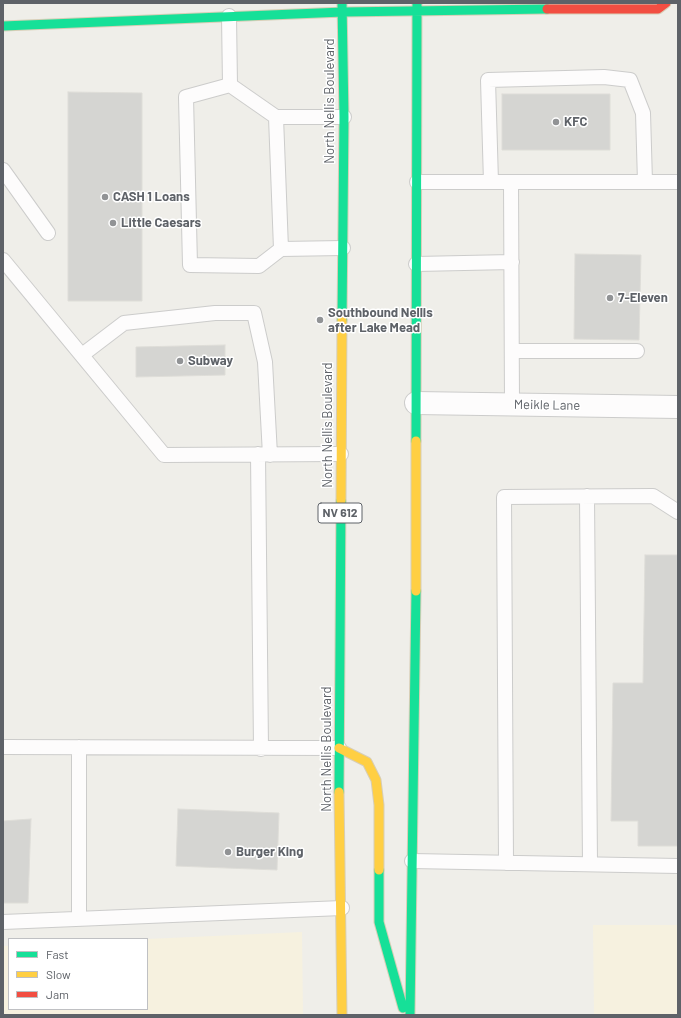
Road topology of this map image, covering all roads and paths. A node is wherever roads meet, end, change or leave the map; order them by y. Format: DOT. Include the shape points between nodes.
graph roads {
  1 [pos="666,3"];
  2 [pos="343,7"];
  3 [pos="417,7"];
  4 [pos="229,16"];
  5 [pos="3,26"];
  6 [pos="230,85"];
  7 [pos="276,117"];
  8 [pos="344,117"];
  9 [pos="3,170"];
  10 [pos="416,182"];
  11 [pos="491,182"];
  12 [pos="512,182"];
  13 [pos="645,182"];
  14 [pos="678,182"];
  15 [pos="48,233"];
  16 [pos="343,248"];
  17 [pos="281,249"];
  18 [pos="3,260"];
  19 [pos="512,262"];
  20 [pos="416,264"];
  21 [pos="512,351"];
  22 [pos="637,351"];
  23 [pos="82,355"];
  24 [pos="416,403"];
  25 [pos="512,404"];
  26 [pos="678,407"];
  27 [pos="341,454"];
  28 [pos="264,455"];
  29 [pos="587,496"];
  30 [pos="678,512"];
  31 [pos="3,747"];
  32 [pos="79,747"];
  33 [pos="339,748"];
  34 [pos="261,749"];
  35 [pos="412,862"];
  36 [pos="506,863"];
  37 [pos="590,864"];
  38 [pos="678,866"];
  39 [pos="342,908"];
  40 [pos="79,919"];
  41 [pos="3,922"];
  42 [pos="342,1015"];
  43 [pos="405,1015"];
  44 [pos="410,1015"];
  1 -- 3 [label="main road" via="658,9"];
  2 -- 3 [label="main road"];
  2 -- 4 [label="main road"];
  2 -- 8 [label="main road, North Nellis Boulevard / NV 612"];
  3 -- 10 [label="main road"];
  4 -- 5 [label="main road"];
  4 -- 6 [label="lane"];
  6 -- 7 [label="lane"];
  6 -- 17 [label="lane" via="186,97 190,264 259,266"];
  7 -- 8 [label="lane"];
  7 -- 17 [label="lane"];
  8 -- 16 [label="main road, North Nellis Boulevard / NV 612"];
  9 -- 15 [label="lane"];
  10 -- 11 [label="lane"];
  10 -- 20 [label="main road"];
  11 -- 12 [label="lane"];
  11 -- 13 [label="lane" via="488,80 604,77 630,80 643,113"];
  12 -- 13 [label="lane"];
  12 -- 19 [label="lane"];
  13 -- 14 [label="lane"];
  16 -- 17 [label="lane"];
  16 -- 27 [label="main road, North Nellis Boulevard / NV 612"];
  18 -- 23 [label="lane"];
  19 -- 20 [label="lane"];
  19 -- 21 [label="lane"];
  20 -- 24 [label="main road"];
  21 -- 22 [label="lane"];
  21 -- 25 [label="lane"];
  23 -- 28 [label="lane" via="164,455"];
  23 -- 28 [label="lane" via="124,323 215,313 254,313 265,362"];
  24 -- 25 [label="street, Meikle Lane"];
  24 -- 35 [label="main road"];
  25 -- 26 [label="street, Meikle Lane"];
  27 -- 28 [label="lane"];
  27 -- 33 [label="main road, North Nellis Boulevard / NV 612"];
  28 -- 34 [label="lane"];
  29 -- 30 [label="lane" via="653,496"];
  29 -- 36 [label="lane" via="504,497"];
  29 -- 37 [label="lane"];
  31 -- 32 [label="lane"];
  32 -- 34 [label="lane"];
  32 -- 40 [label="lane"];
  33 -- 34 [label="lane"];
  33 -- 39 [label="main road, North Nellis Boulevard / NV 612"];
  33 -- 43 [label="main road" via="367,762 376,780 379,805 379,922"];
  35 -- 36 [label="lane"];
  35 -- 44 [label="main road"];
  36 -- 37 [label="lane"];
  37 -- 38 [label="lane"];
  39 -- 40 [label="lane"];
  39 -- 42 [label="main road, North Nellis Boulevard / NV 612"];
  40 -- 41 [label="lane"];
}
